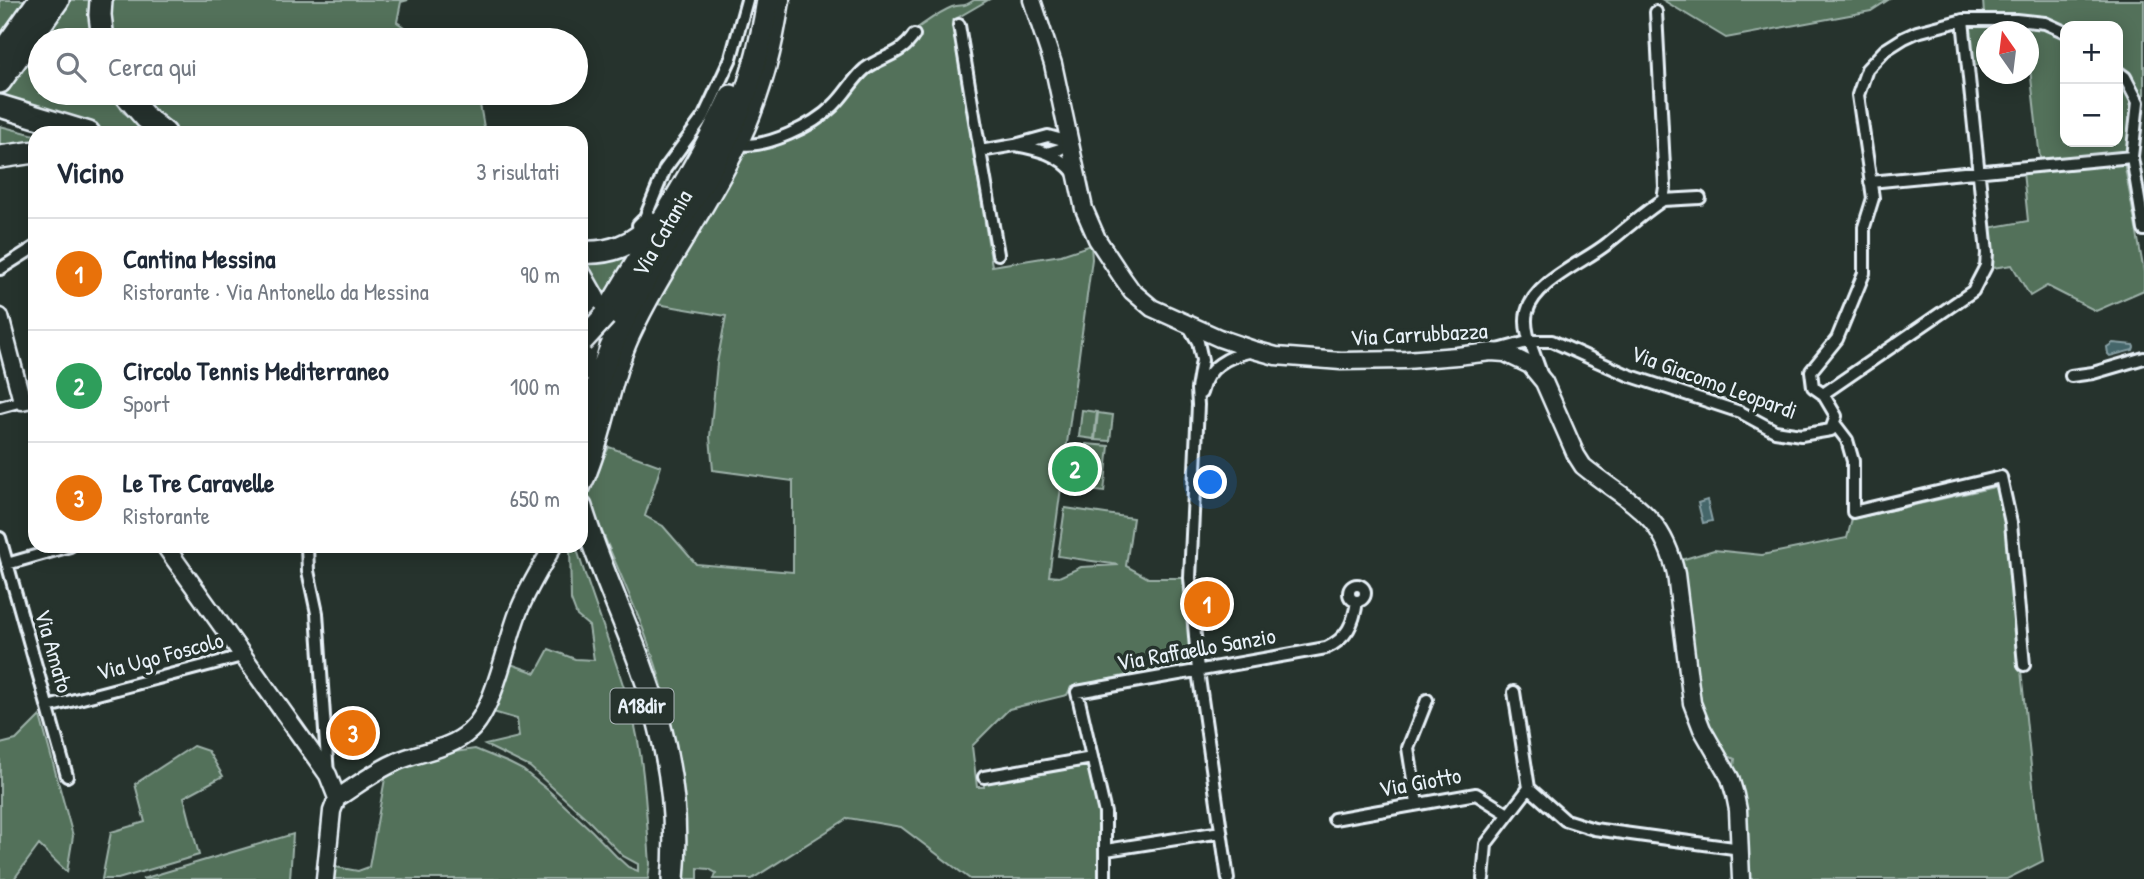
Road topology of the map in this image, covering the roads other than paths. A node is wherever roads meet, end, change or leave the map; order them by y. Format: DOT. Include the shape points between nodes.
graph roads {
  1 [pos="39,0"];
  2 [pos="58,0"];
  3 [pos="101,0"];
  4 [pos="747,0"];
  5 [pos="759,0"];
  6 [pos="767,0"];
  7 [pos="782,0"];
  8 [pos="1033,3"];
  9 [pos="1656,12"];
  10 [pos="1963,20"];
  11 [pos="959,25"];
  12 [pos="38,28"];
  13 [pos="102,28"];
  14 [pos="2060,30"];
  15 [pos="914,35"];
  16 [pos="28,42"];
  17 [pos="0,55"];
  18 [pos="2123,76"];
  19 [pos="0,82"];
  20 [pos="135,105"];
  21 [pos="0,106"];
  22 [pos="1063,108"];
  23 [pos="0,117"];
  24 [pos="30,126"];
  25 [pos="66,126"];
  26 [pos="156,126"];
  27 [pos="1048,136"];
  28 [pos="1070,142"];
  29 [pos="739,144"];
  30 [pos="1015,145"];
  31 [pos="980,151"];
  32 [pos="28,153"];
  33 [pos="1047,153"];
  34 [pos="0,157"];
  35 [pos="2132,157"];
  36 [pos="692,167"];
  37 [pos="1978,171"];
  38 [pos="1076,174"];
  39 [pos="1870,182"];
  40 [pos="1700,198"];
  41 [pos="1663,200"];
  42 [pos="2144,230"];
  43 [pos="588,242"];
  44 [pos="28,251"];
  45 [pos="588,252"];
  46 [pos="998,254"];
  47 [pos="0,269"];
  48 [pos="588,288"];
  49 [pos="0,317"];
  50 [pos="605,321"];
  51 [pos="1188,324"];
  52 [pos="1219,338"];
  53 [pos="588,339"];
  54 [pos="1531,341"];
  55 [pos="1552,341"];
  56 [pos="1254,350"];
  57 [pos="1490,352"];
  58 [pos="1530,357"];
  59 [pos="2144,359"];
  60 [pos="1202,360"];
  61 [pos="1216,366"];
  62 [pos="2071,376"];
  63 [pos="588,381"];
  64 [pos="1823,394"];
  65 [pos="28,399"];
  66 [pos="1198,405"];
  67 [pos="0,407"];
  68 [pos="1834,423"];
  69 [pos="588,424"];
  70 [pos="588,471"];
  71 [pos="588,513"];
  72 [pos="588,527"];
  73 [pos="0,538"];
  74 [pos="588,551"];
  75 [pos="46,553"];
  76 [pos="169,553"];
  77 [pos="307,553"];
  78 [pos="549,553"];
  79 [pos="7,564"];
  80 [pos="1357,601"];
  81 [pos="242,656"];
  82 [pos="640,664"];
  83 [pos="2024,665"];
  84 [pos="1198,671"];
  85 [pos="1514,692"];
  86 [pos="1427,700"];
  87 [pos="48,707"];
  88 [pos="1091,758"];
  89 [pos="328,775"];
  90 [pos="67,776"];
  91 [pos="984,777"];
  92 [pos="1530,788"];
  93 [pos="337,798"];
  94 [pos="1417,804"];
  95 [pos="1507,814"];
  96 [pos="1334,819"];
  97 [pos="1221,832"];
  98 [pos="1741,849"];
  99 [pos="1106,850"];
  100 [pos="325,879"];
  101 [pos="660,879"];
  102 [pos="673,879"];
  103 [pos="1105,879"];
  104 [pos="1228,879"];
  105 [pos="1483,879"];
  106 [pos="1741,879"];
  1 -- 17 [label="highway"];
  2 -- 12 [label="highway"];
  3 -- 13 [label="highway"];
  4 -- 43 [label="street, Via Catania" via="731,58 704,117 665,169 645,218 620,239"];
  5 -- 36 [label="highway" via="738,78"];
  6 -- 50 [label="highway" via="733,103"];
  6 -- 69 [label="highway" via="758,50 736,118 616,334"];
  7 -- 29 [label="main road, Via Catania" via="769,67"];
  8 -- 22 [label="main road, Via Carrubbazza"];
  9 -- 41 [label="street"];
  10 -- 14 [label="street, Via Giacomo Leopardi" via="2016,20"];
  10 -- 37 [label="street"];
  10 -- 39 [label="street, Via Giacomo Leopardi" via="1904,38 1867,69 1858,95"];
  11 -- 31 [label="street"];
  15 -- 29 [label="street" via="907,46 860,74 819,119 755,145"];
  16 -- 19 [label="highway"];
  18 -- 35 [label="street" via="2138,102"];
  20 -- 26 [label="highway"];
  21 -- 25 [label="highway"];
  22 -- 27 [label="street" via="1059,123"];
  22 -- 28 [label="main road, Via Carrubbazza"];
  23 -- 24 [label="highway"];
  27 -- 28 [label="street"];
  27 -- 30 [label="street"];
  28 -- 33 [label="street"];
  28 -- 38 [label="main road, Via Carrubbazza"];
  29 -- 70 [label="main road, Via Catania" via="632,335"];
  30 -- 31 [label="street"];
  30 -- 33 [label="street"];
  31 -- 46 [label="street"];
  32 -- 34 [label="highway"];
  33 -- 38 [label="street" via="1063,160"];
  35 -- 37 [label="street"];
  35 -- 42 [label="street"];
  36 -- 45 [label="highway" via="650,226 634,240 606,251"];
  36 -- 50 [label="highway"];
  37 -- 39 [label="street"];
  37 -- 64 [label="street" via="1987,253 1980,282"];
  38 -- 51 [label="main road, Via Carrubbazza" via="1090,225 1132,291 1152,308"];
  39 -- 64 [label="street, Via Giacomo Leopardi" via="1864,273 1837,340 1811,371 1813,387"];
  40 -- 41 [label="street"];
  41 -- 54 [label="street" via="1538,293 1525,320"];
  44 -- 47 [label="street"];
  48 -- 63 [label="highway" via="599,328"];
  49 -- 65 [label="main road"];
  50 -- 53 [label="highway, bridge"];
  51 -- 52 [label="main road, Via Carrubbazza"];
  51 -- 60 [label="street"];
  52 -- 56 [label="main road, Via Carrubbazza"];
  52 -- 60 [label="street"];
  52 -- 61 [label="street"];
  54 -- 55 [label="street, Via Giacomo Leopardi"];
  54 -- 57 [label="street, Via Giacomo Leopardi"];
  54 -- 58 [label="street" via="1524,356"];
  55 -- 58 [label="street"];
  55 -- 68 [label="street, Via Giacomo Leopardi" via="1628,375 1740,412 1775,431 1801,435 1831,430"];
  56 -- 57 [label="main road, Via Carrubbazza" via="1340,361"];
  56 -- 61 [label="street"];
  57 -- 58 [label="main road, Via Carrubbazza"];
  58 -- 98 [label="main road" via="1583,466 1645,512 1666,540 1676,574 1692,703 1735,795"];
  59 -- 62 [label="street"];
  60 -- 66 [label="street"];
  61 -- 66 [label="street" via="1202,387"];
  64 -- 68 [label="street, Via Giacomo Leopardi" via="1836,416"];
  65 -- 67 [label="street"];
  66 -- 84 [label="street" via="1190,578"];
  68 -- 83 [label="street" via="1847,440 1853,461 1853,512 2001,477 2011,523"];
  71 -- 82 [label="highway"];
  72 -- 82 [label="highway, A18dir"];
  73 -- 79 [label="street, Via Amato"];
  74 -- 101 [label="highway, A18dir" via="629,664 653,752 661,815"];
  75 -- 79 [label="street"];
  76 -- 81 [label="main road"];
  77 -- 89 [label="street" via="317,613"];
  78 -- 93 [label="main road" via="519,610 492,691 470,733 398,761"];
  79 -- 87 [label="street, Via Amato"];
  80 -- 84 [label="street, Via Raffaello Sanzio" via="1348,631 1326,648"];
  81 -- 87 [label="street, Via Ugo Foscolo"];
  81 -- 89 [label="main road"];
  82 -- 102 [label="highway, A18dir" via="671,774"];
  84 -- 88 [label="street, Via Raffaello Sanzio" via="1077,692"];
  84 -- 97 [label="street"];
  85 -- 92 [label="street"];
  86 -- 94 [label="street" via="1408,748"];
  87 -- 90 [label="street, Via Amato"];
  88 -- 91 [label="street"];
  88 -- 99 [label="street, Via Raffaello Sanzio" via="1105,813"];
  89 -- 93 [label="main road"];
  92 -- 95 [label="street"];
  92 -- 98 [label="street" via="1565,820"];
  93 -- 100 [label="main road"];
  94 -- 95 [label="street, Via Giotto" via="1476,794"];
  94 -- 96 [label="street, Via Giotto"];
  95 -- 105 [label="street" via="1486,844"];
  97 -- 99 [label="street"];
  97 -- 104 [label="street"];
  98 -- 106 [label="main road"];
  99 -- 103 [label="street, Via Raffaello Sanzio"];
}
